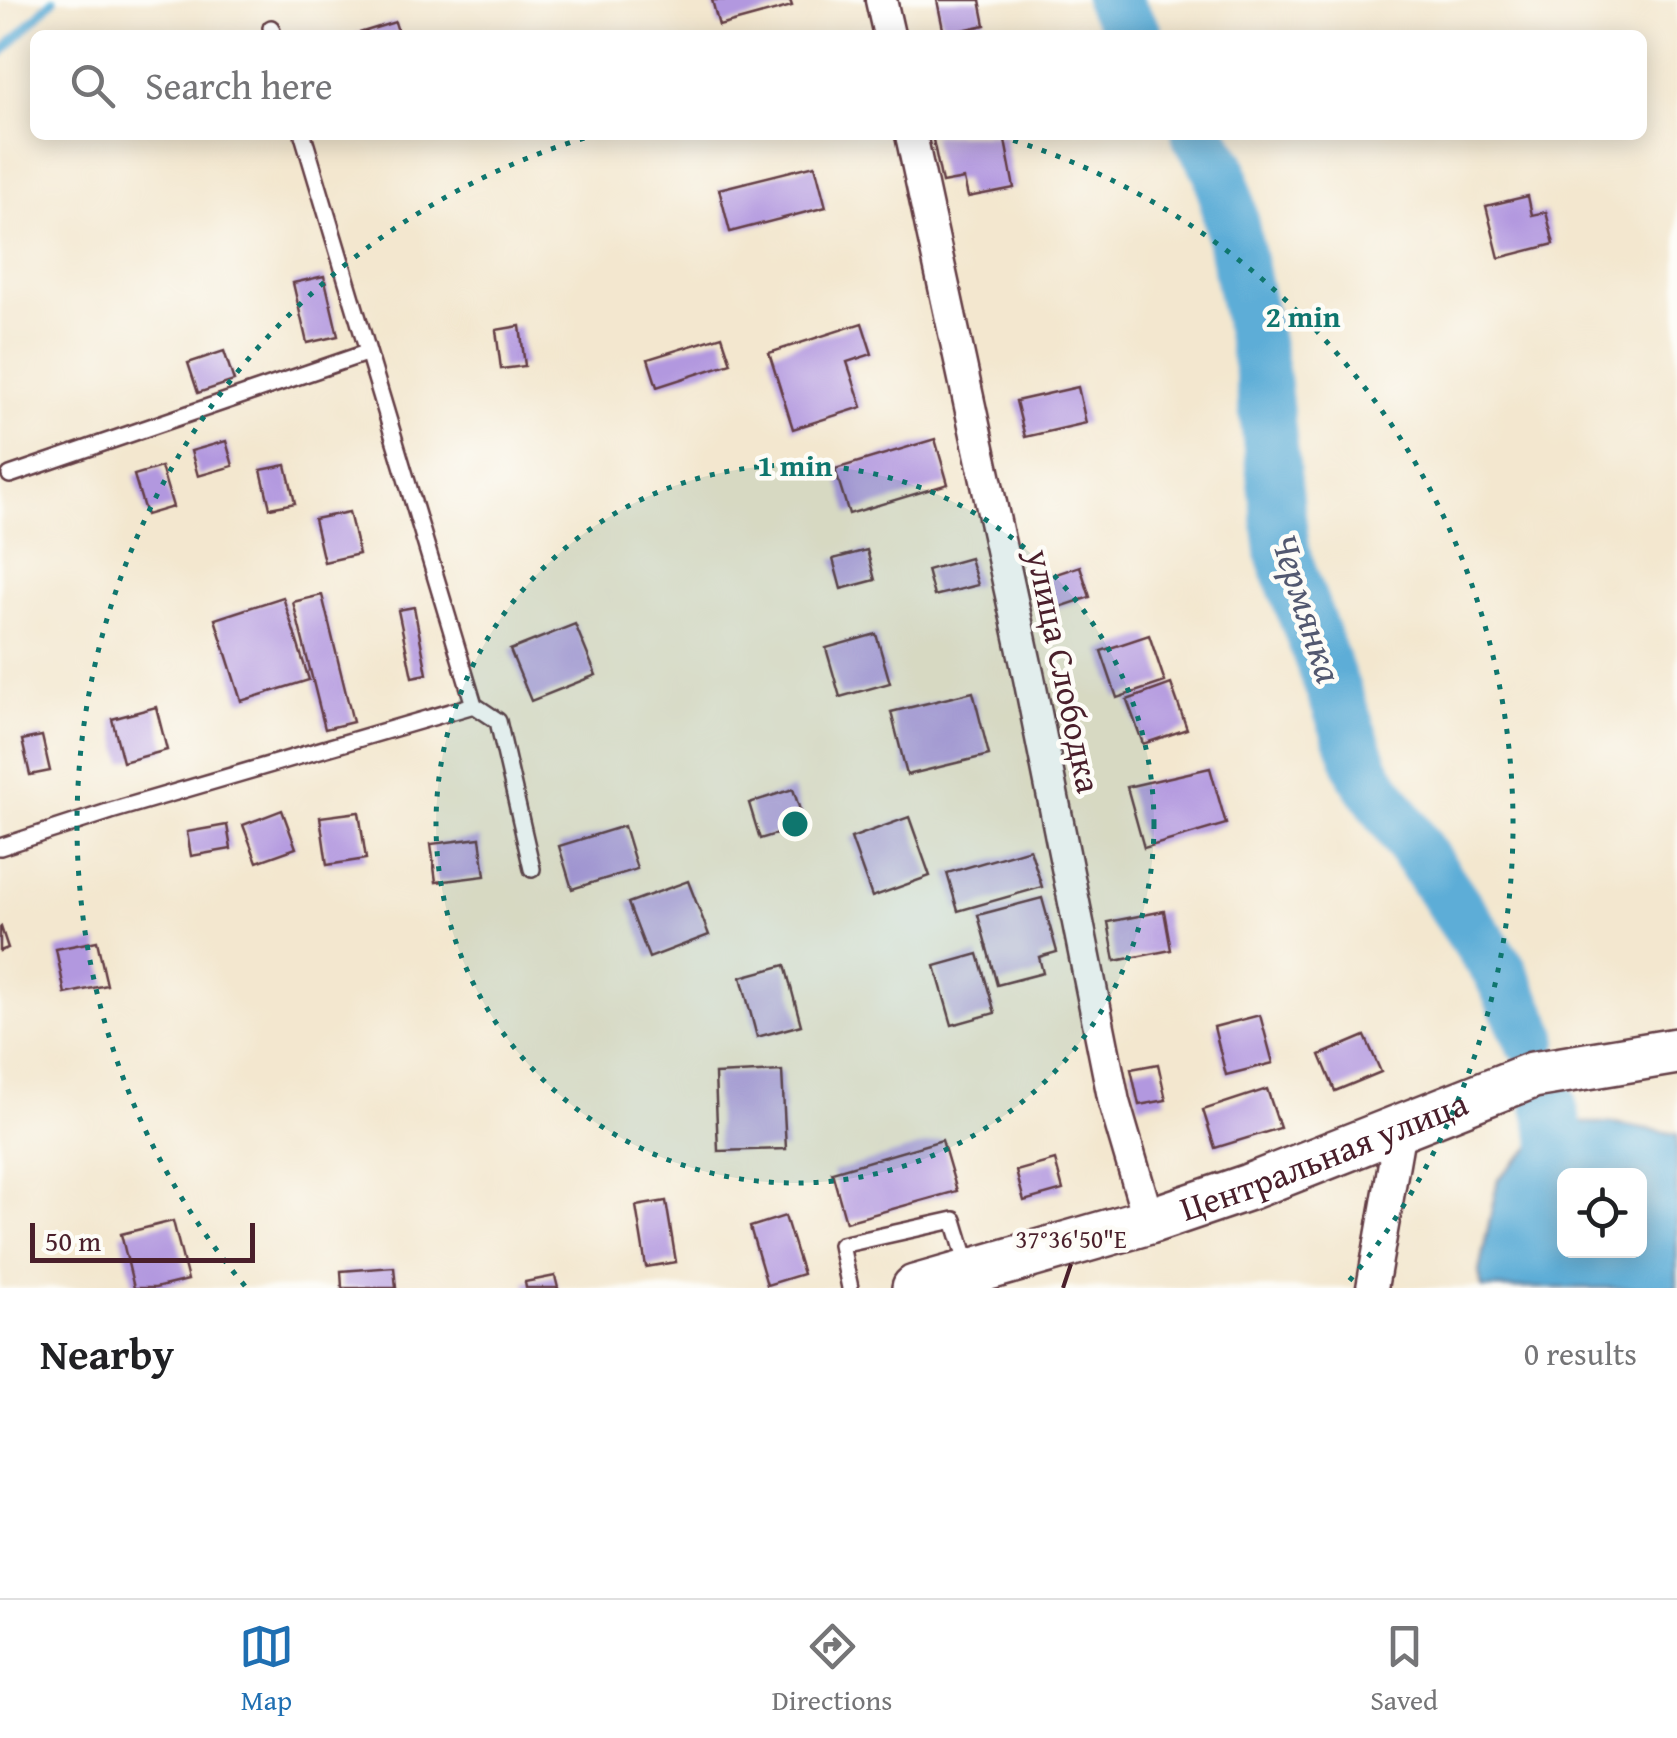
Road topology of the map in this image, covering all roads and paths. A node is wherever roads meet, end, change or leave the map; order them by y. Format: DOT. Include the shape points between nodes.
graph roads {
  1 [pos="881,0"];
  2 [pos="888,30"];
  3 [pos="303,140"];
  4 [pos="912,140"];
  5 [pos="366,352"];
  6 [pos="10,476"];
  7 [pos="474,705"];
  8 [pos="0,847"];
  9 [pos="532,868"];
  10 [pos="1677,1052"];
  11 [pos="1400,1129"];
  12 [pos="1149,1221"];
  13 [pos="970,1272"];
  14 [pos="850,1288"];
  15 [pos="914,1288"];
  16 [pos="1372,1288"];
  1 -- 2 [label="street"];
  3 -- 5 [label="lane"];
  4 -- 12 [label="street, улица Слободка" via="1114,1102"];
  5 -- 6 [label="lane"];
  5 -- 7 [label="lane"];
  7 -- 8 [label="lane"];
  7 -- 9 [label="lane" via="498,721"];
  10 -- 11 [label="street, Центральная улица" via="1533,1075"];
  11 -- 12 [label="street, Центральная улица"];
  11 -- 16 [label="street"];
  12 -- 13 [label="street, Центральная улица"];
  13 -- 14 [label="lane" via="954,1220 841,1245"];
  13 -- 15 [label="street, Центральная улица"];
}
